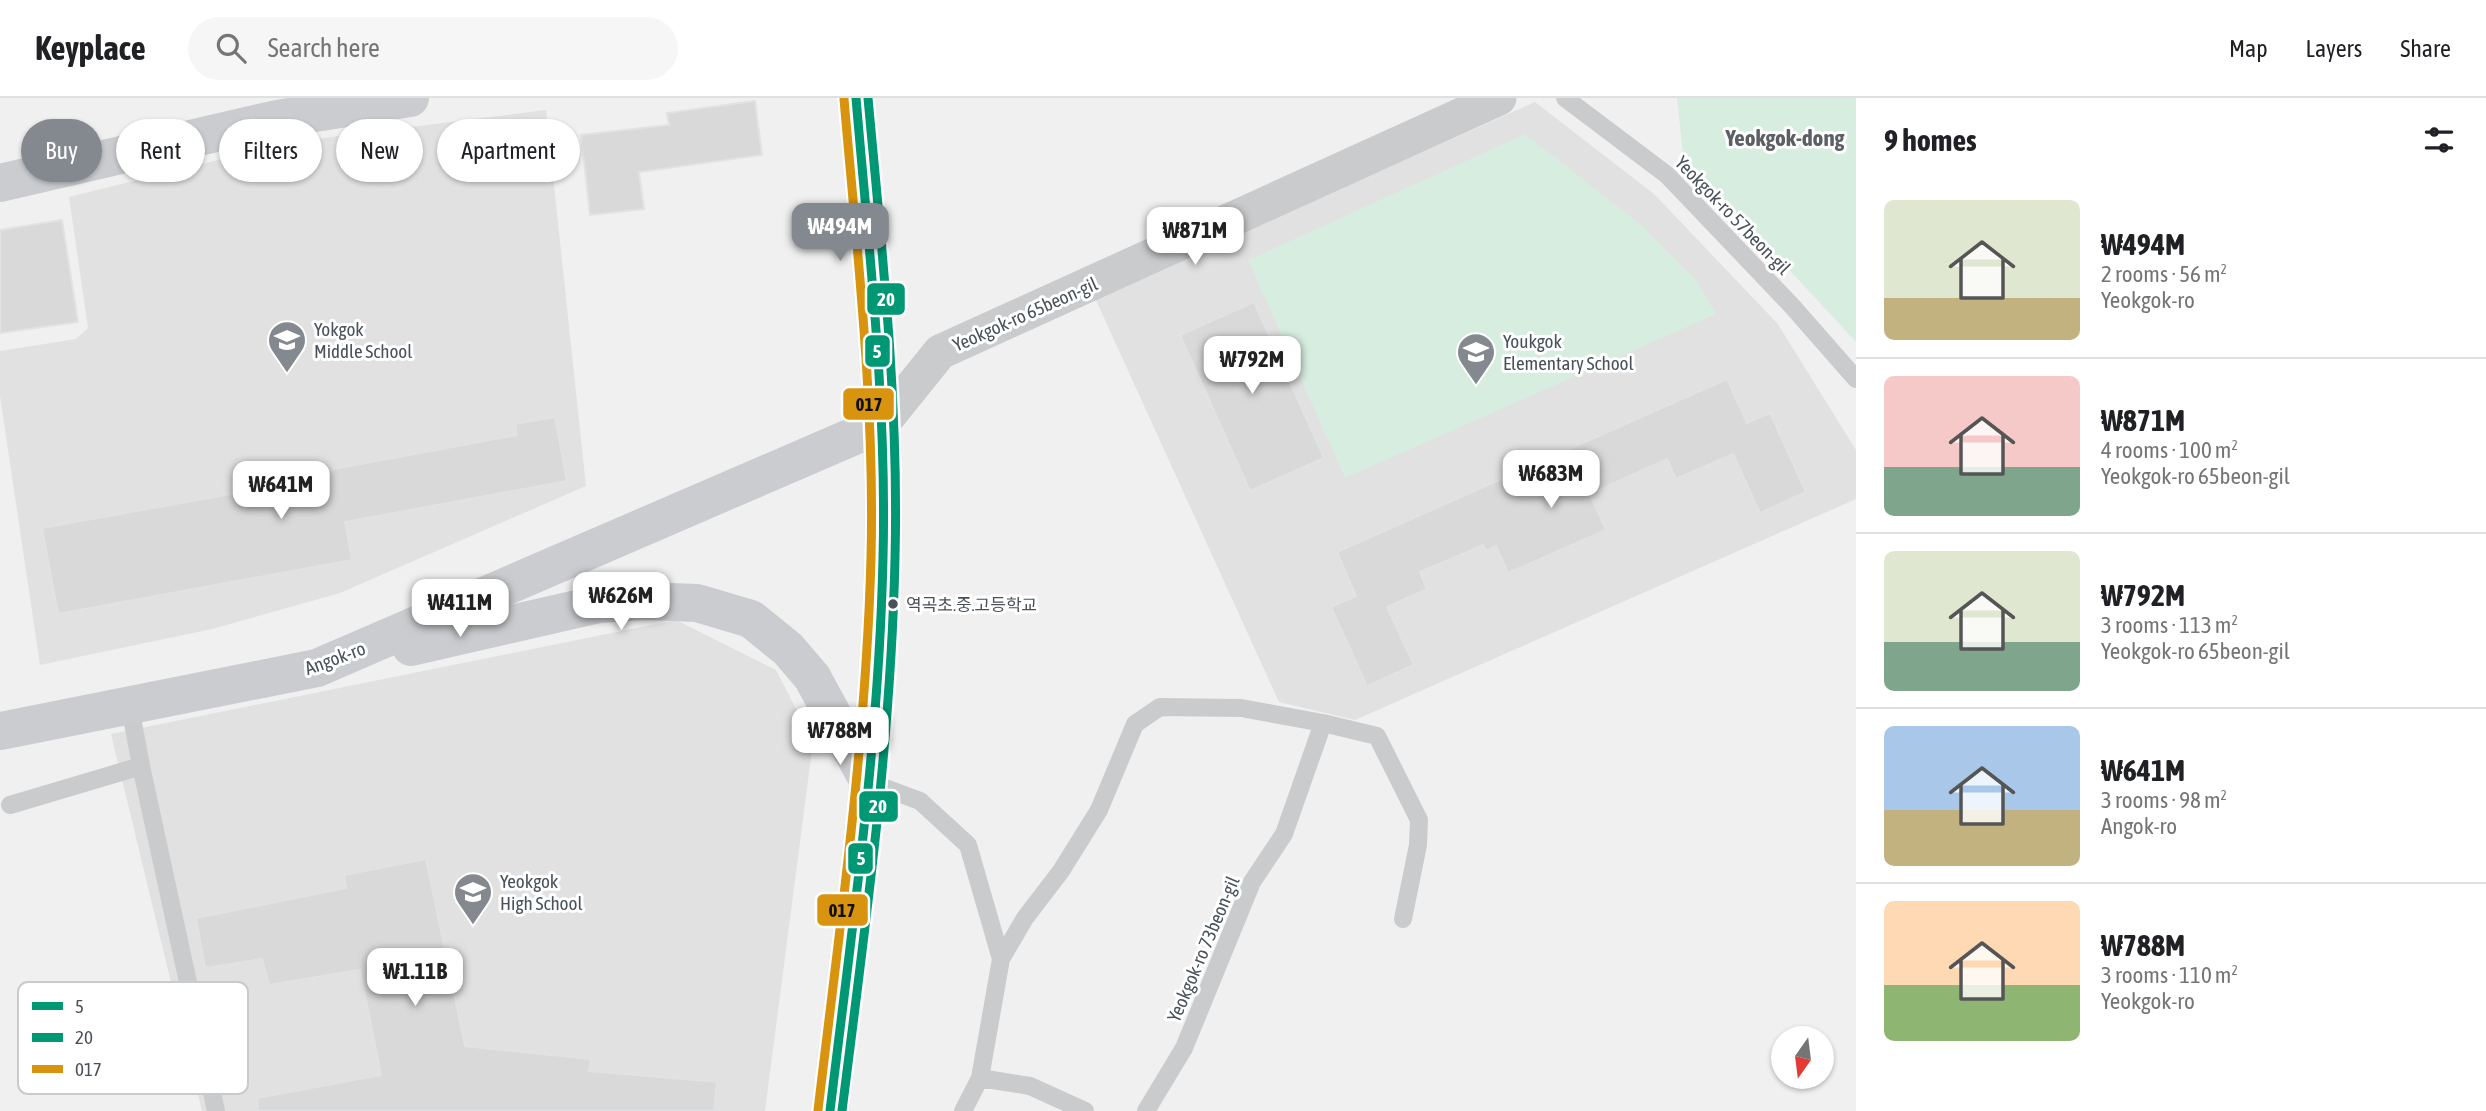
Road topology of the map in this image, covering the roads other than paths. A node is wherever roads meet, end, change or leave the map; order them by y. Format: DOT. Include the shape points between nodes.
graph roads {
  1 [pos="410,98"];
  2 [pos="856,98"];
  3 [pos="1499,98"];
  4 [pos="1565,98"];
  5 [pos="275,109"];
  6 [pos="0,183"];
  7 [pos="1856,379"];
  8 [pos="882,424"];
  9 [pos="317,668"];
  10 [pos="130,707"];
  11 [pos="1323,723"];
  12 [pos="0,732"];
  13 [pos="141,766"];
  14 [pos="869,782"];
  15 [pos="10,805"];
  16 [pos="1403,919"];
  17 [pos="1001,959"];
  18 [pos="188,982"];
  19 [pos="980,1078"];
  20 [pos="830,1111"];
  21 [pos="963,1111"];
  22 [pos="1085,1111"];
  23 [pos="1146,1111"];
  1 -- 5 [label="street"];
  2 -- 8 [label="street"];
  3 -- 8 [label="street, Yeokgok-ro 65beon-gil" via="940,352"];
  4 -- 7 [label="lane, Yeokgok-ro 57beon-gil" via="1667,175"];
  5 -- 6 [label="street"];
  8 -- 9 [label="street, Angok-ro"];
  8 -- 14 [label="street" via="883,558"];
  9 -- 10 [label="street, Angok-ro"];
  9 -- 14 [label="street" via="598,604 697,603 751,620 788,649 812,677"];
  10 -- 12 [label="street, Angok-ro"];
  10 -- 13 [label="lane"];
  11 -- 16 [label="lane" via="1377,736 1419,820"];
  11 -- 17 [label="lane" via="1241,708 1160,707 1135,724 1099,810"];
  11 -- 23 [label="lane, Yeokgok-ro 73beon-gil" via="1284,834 1252,882 1184,1048"];
  13 -- 15 [label="lane"];
  13 -- 18 [label="lane"];
  14 -- 17 [label="lane" via="920,801 968,845"];
  14 -- 20 [label="street"];
  17 -- 19 [label="lane"];
  19 -- 21 [label="lane"];
  19 -- 22 [label="lane" via="1030,1086"];
}
